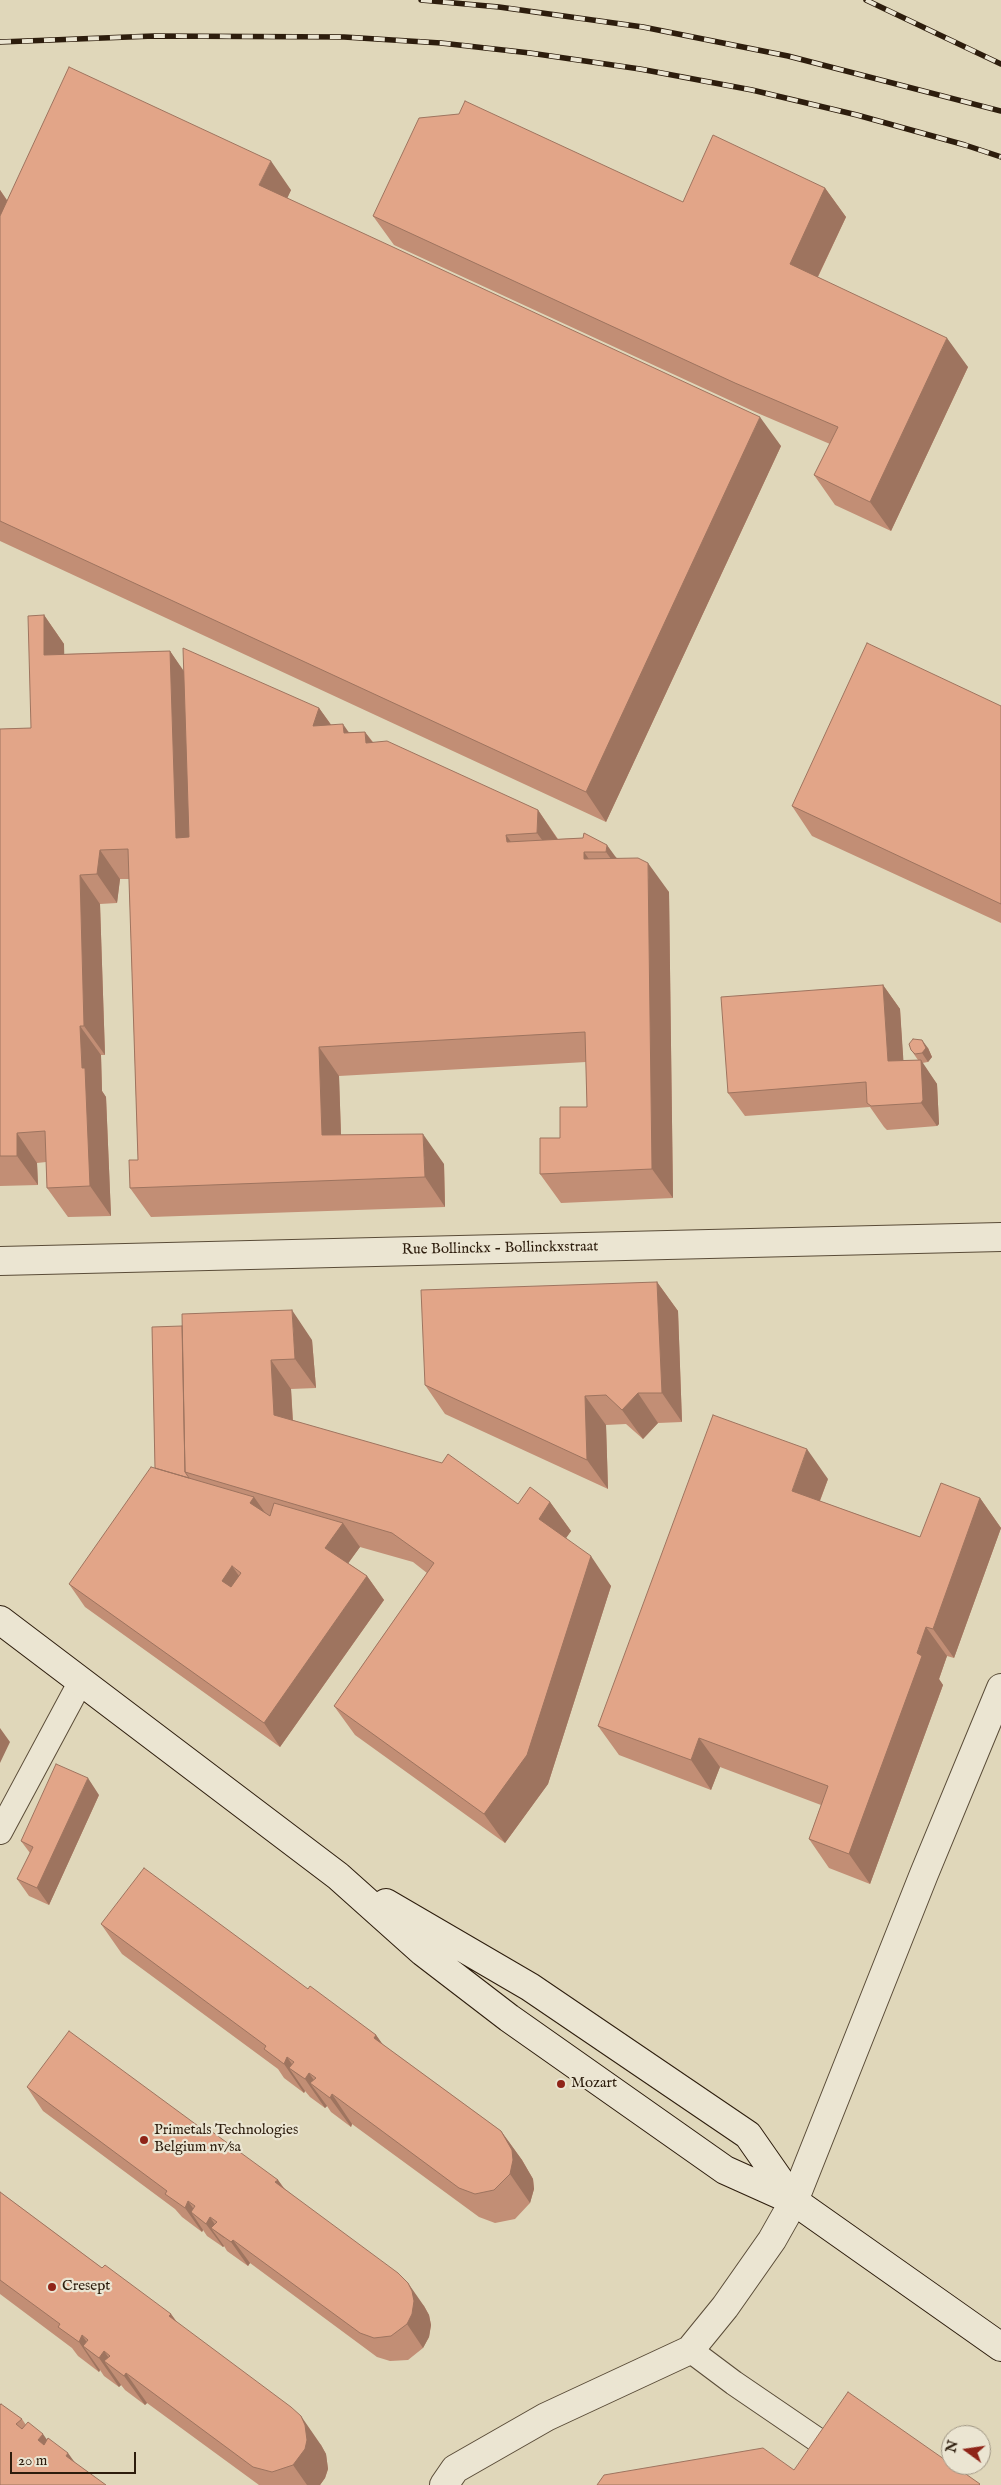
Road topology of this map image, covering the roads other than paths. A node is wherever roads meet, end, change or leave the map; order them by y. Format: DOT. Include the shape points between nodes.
graph roads {
  1 [pos="1001,1237"];
  2 [pos="0,1260"];
  3 [pos="0,1620"];
  4 [pos="81,1681"];
  5 [pos="1001,1688"];
  6 [pos="0,1832"];
  7 [pos="338,1876"];
  8 [pos="794,2201"];
  9 [pos="1001,2348"];
  10 [pos="690,2350"];
  11 [pos="819,2441"];
  12 [pos="444,2485"];
  1 -- 2 [label="street, Rue Bollinckx - Bollinckxstraat"];
  3 -- 4 [label="street"];
  4 -- 6 [label="lane"];
  4 -- 7 [label="street"];
  5 -- 8 [label="street"];
  7 -- 8 [label="street" via="423,1952 509,2018 726,2170"];
  7 -- 8 [label="street" via="530,1987 748,2135"];
  8 -- 9 [label="street"];
  8 -- 10 [label="street" via="772,2240 726,2307"];
  10 -- 11 [label="lane"];
  10 -- 12 [label="street" via="546,2417 455,2468"];
}
